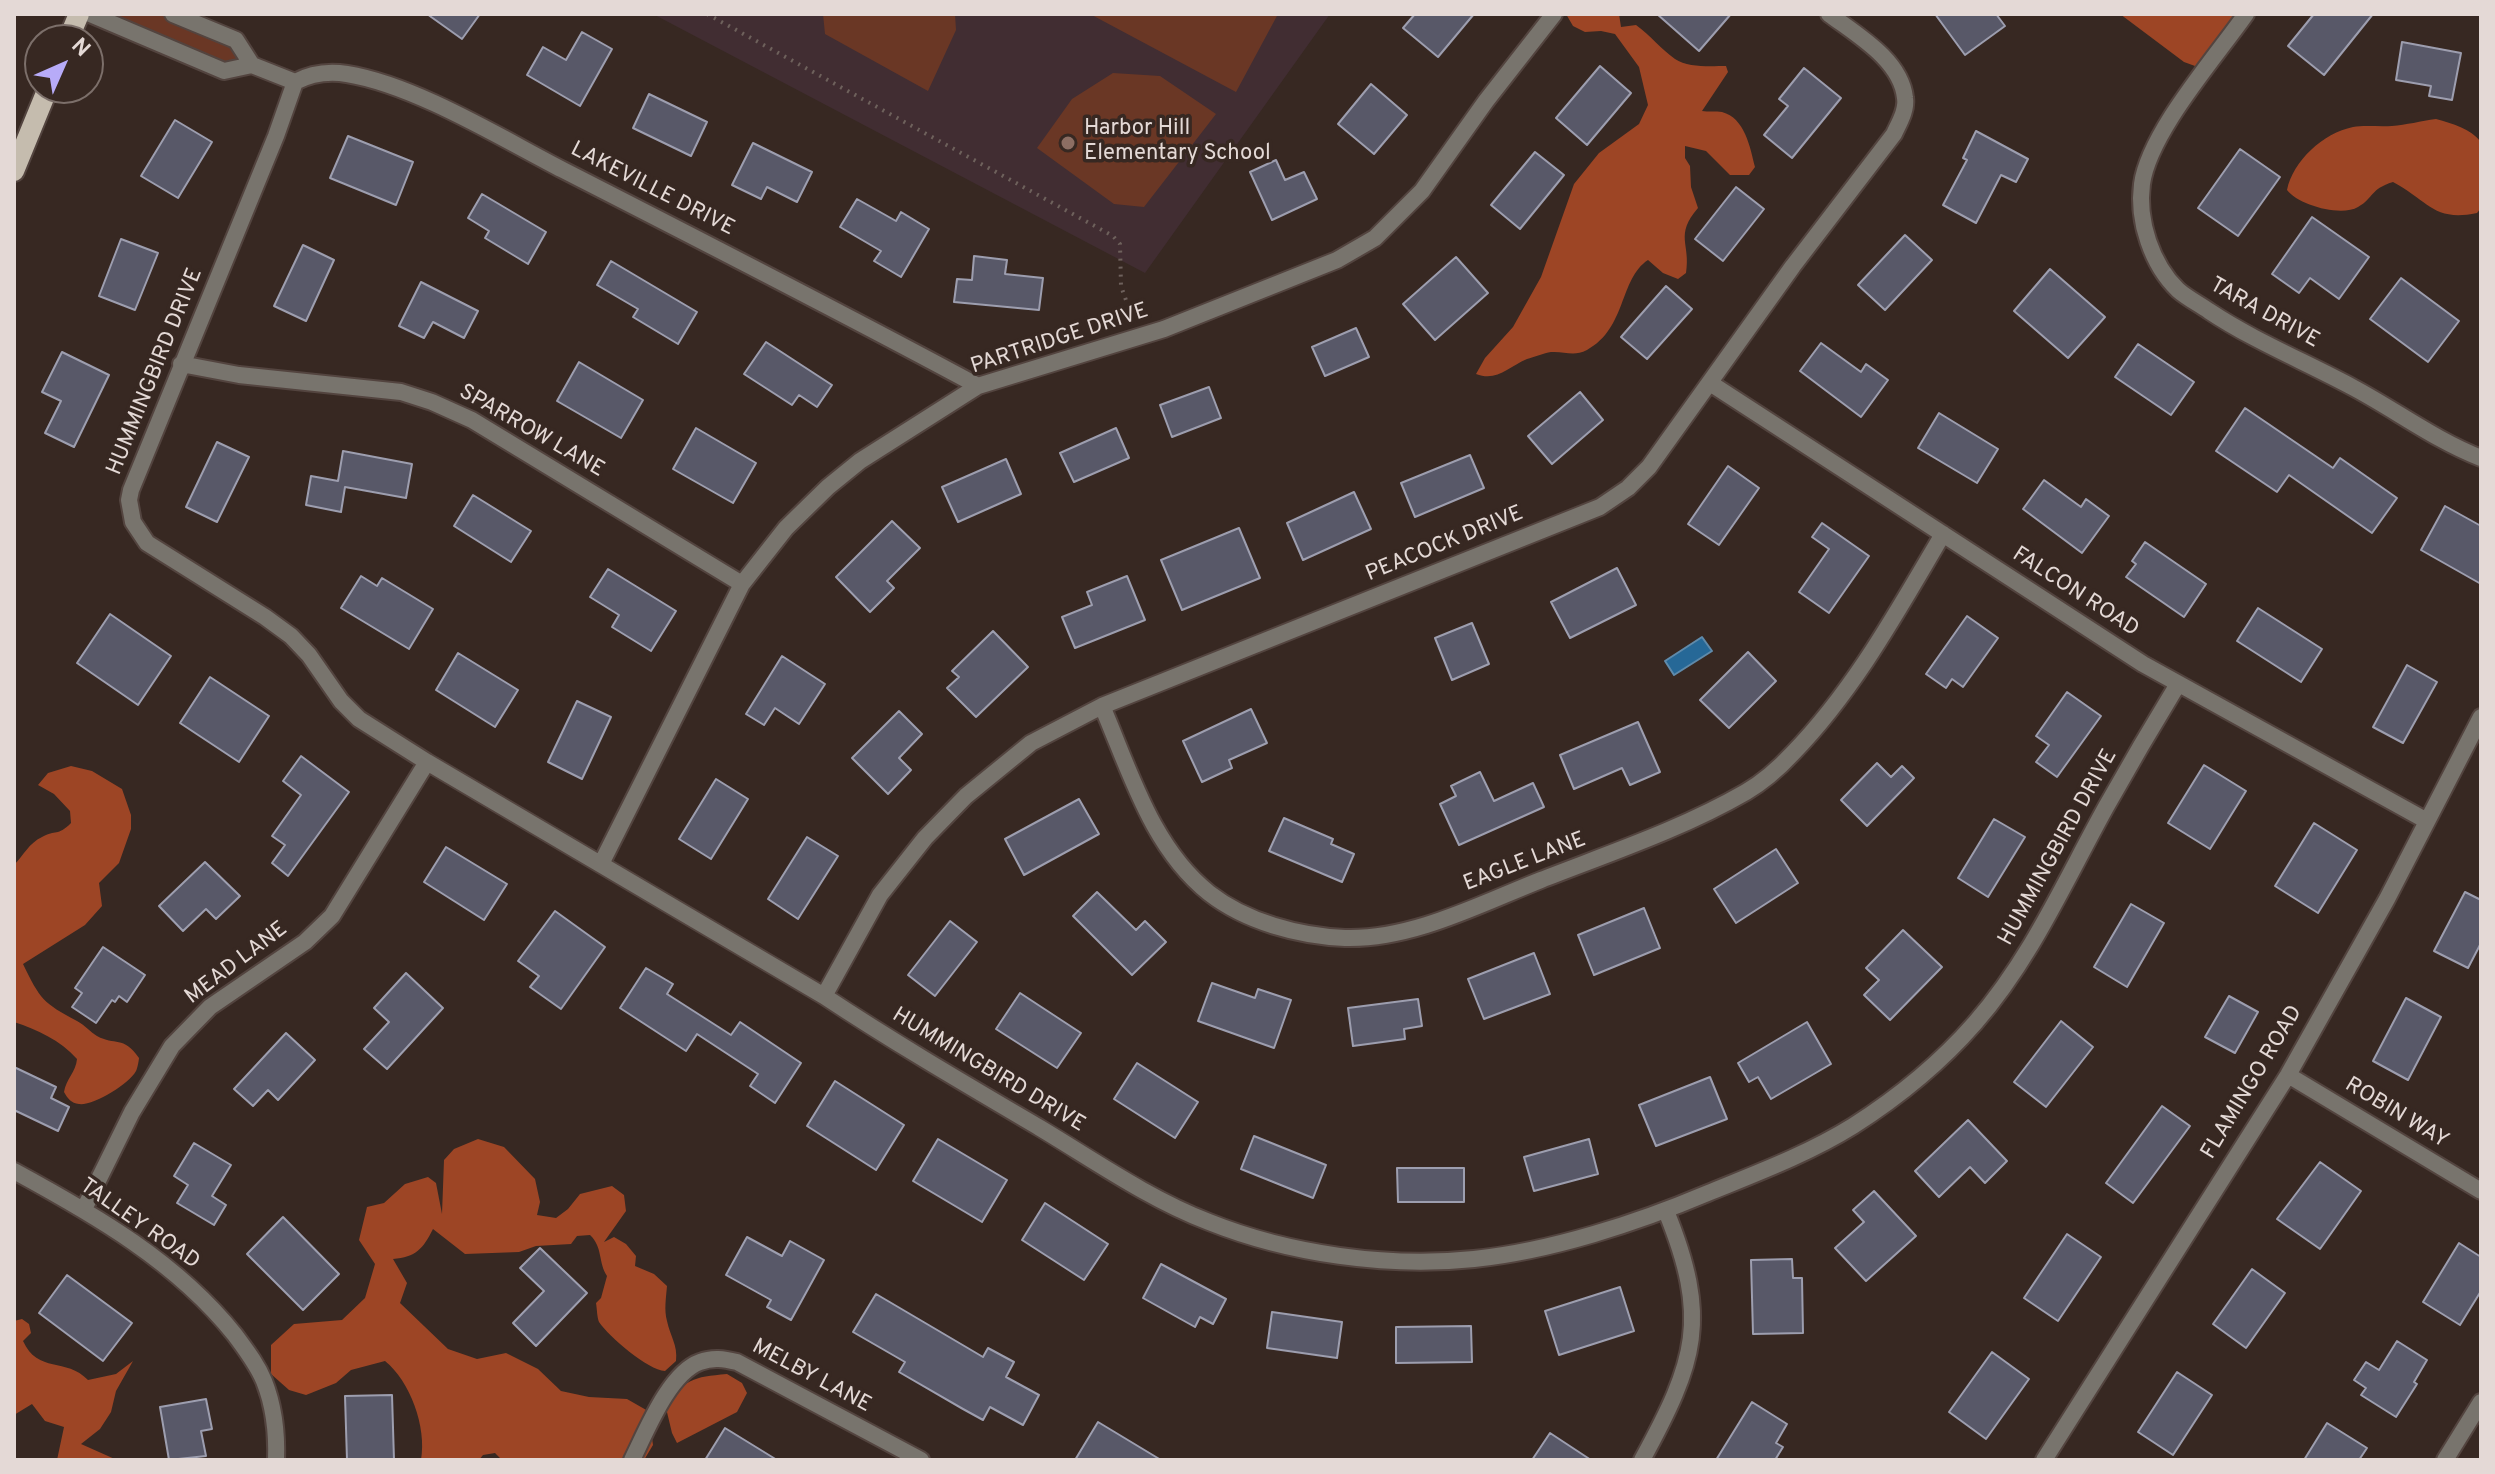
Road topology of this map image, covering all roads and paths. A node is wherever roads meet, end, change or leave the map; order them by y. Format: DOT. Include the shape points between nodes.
graph roads {
  1 [pos="90,14"];
  2 [pos="173,14"];
  3 [pos="707,14"];
  4 [pos="1554,14"];
  5 [pos="1829,14"];
  6 [pos="2246,14"];
  7 [pos="252,65"];
  8 [pos="295,82"];
  9 [pos="41,104"];
  10 [pos="14,171"];
  11 [pos="1133,320"];
  12 [pos="181,364"];
  13 [pos="1710,383"];
  14 [pos="978,386"];
  15 [pos="2481,458"];
  16 [pos="1943,534"];
  17 [pos="742,584"];
  18 [pos="2178,684"];
  19 [pos="1102,706"];
  20 [pos="2481,717"];
  21 [pos="427,762"];
  22 [pos="2427,821"];
  23 [pos="601,864"];
  24 [pos="824,996"];
  25 [pos="2288,1075"];
  26 [pos="14,1171"];
  27 [pos="2481,1191"];
  28 [pos="84,1209"];
  29 [pos="1666,1211"];
  30 [pos="2481,1402"];
  31 [pos="276,1460"];
  32 [pos="632,1460"];
  33 [pos="921,1460"];
  34 [pos="1642,1460"];
  35 [pos="2044,1460"];
  36 [pos="2445,1460"];
  1 -- 7 [label="street" via="224,71"];
  2 -- 7 [label="street" via="236,40"];
  3 -- 11 [label="path" via="1113,236 1120,244 1121,286"];
  4 -- 14 [label="street, PARTRIDGE DRIVE" via="1422,191 1375,238 1337,260 1164,329"];
  5 -- 13 [label="street, PEACOCK DRIVE" via="1895,70 1906,97 1904,112 1894,134"];
  6 -- 15 [label="street, TARA DRIVE" via="2157,138 2146,168 2146,232 2162,271 2180,291 2226,322 2356,389 2448,445"];
  7 -- 8 [label="street"];
  8 -- 12 [label="street, HUMMINGBIRD DRIVE"];
  8 -- 14 [label="street, LAKEVILLE DRIVE" via="324,72 349,74 428,101"];
  9 -- 10 [label="main road"];
  12 -- 17 [label="street, SPARROW LANE" via="401,392 432,402 472,420"];
  12 -- 21 [label="street, HUMMINGBIRD DRIVE" via="131,490 130,510 138,532 158,552 291,636 350,710"];
  13 -- 16 [label="street, FALCON ROAD"];
  13 -- 19 [label="street, PEACOCK DRIVE" via="1649,467 1600,507"];
  14 -- 17 [label="street, PARTRIDGE DRIVE" via="828,487 786,528"];
  16 -- 18 [label="street, FALCON ROAD"];
  16 -- 19 [label="street, EAGLE LANE" via="1836,704 1792,754 1750,790 1629,846 1390,934 1346,938 1297,932 1256,919 1211,895 1186,872 1157,831"];
  17 -- 23 [label="street, PARTRIDGE DRIVE"];
  18 -- 22 [label="street, FALCON ROAD"];
  18 -- 29 [label="street, HUMMINGBIRD DRIVE" via="2048,918 1975,1023 1928,1070 1853,1126 1791,1159"];
  19 -- 24 [label="street, PEACOCK DRIVE" via="1031,743 925,838 880,895"];
  20 -- 22 [label="street, FLAMINGO ROAD"];
  21 -- 23 [label="street, HUMMINGBIRD DRIVE"];
  21 -- 28 [label="street, MEAD LANE" via="332,916 305,942 210,1007 172,1046"];
  22 -- 25 [label="street, FLAMINGO ROAD"];
  23 -- 24 [label="street, HUMMINGBIRD DRIVE"];
  24 -- 29 [label="street, HUMMINGBIRD DRIVE" via="1158,1198 1210,1223 1302,1250 1387,1261 1473,1259 1550,1245"];
  25 -- 27 [label="street, ROBIN WAY"];
  25 -- 35 [label="street, FLAMINGO ROAD"];
  26 -- 28 [label="street, TALLEY ROAD"];
  28 -- 31 [label="street, TALLEY ROAD" via="192,1289 253,1358 273,1409"];
  29 -- 34 [label="street" via="1683,1251 1693,1336 1673,1403"];
  30 -- 36 [label="street"];
  32 -- 33 [label="street, MELBY LANE" via="661,1403 684,1372 716,1358 737,1362"];
}
